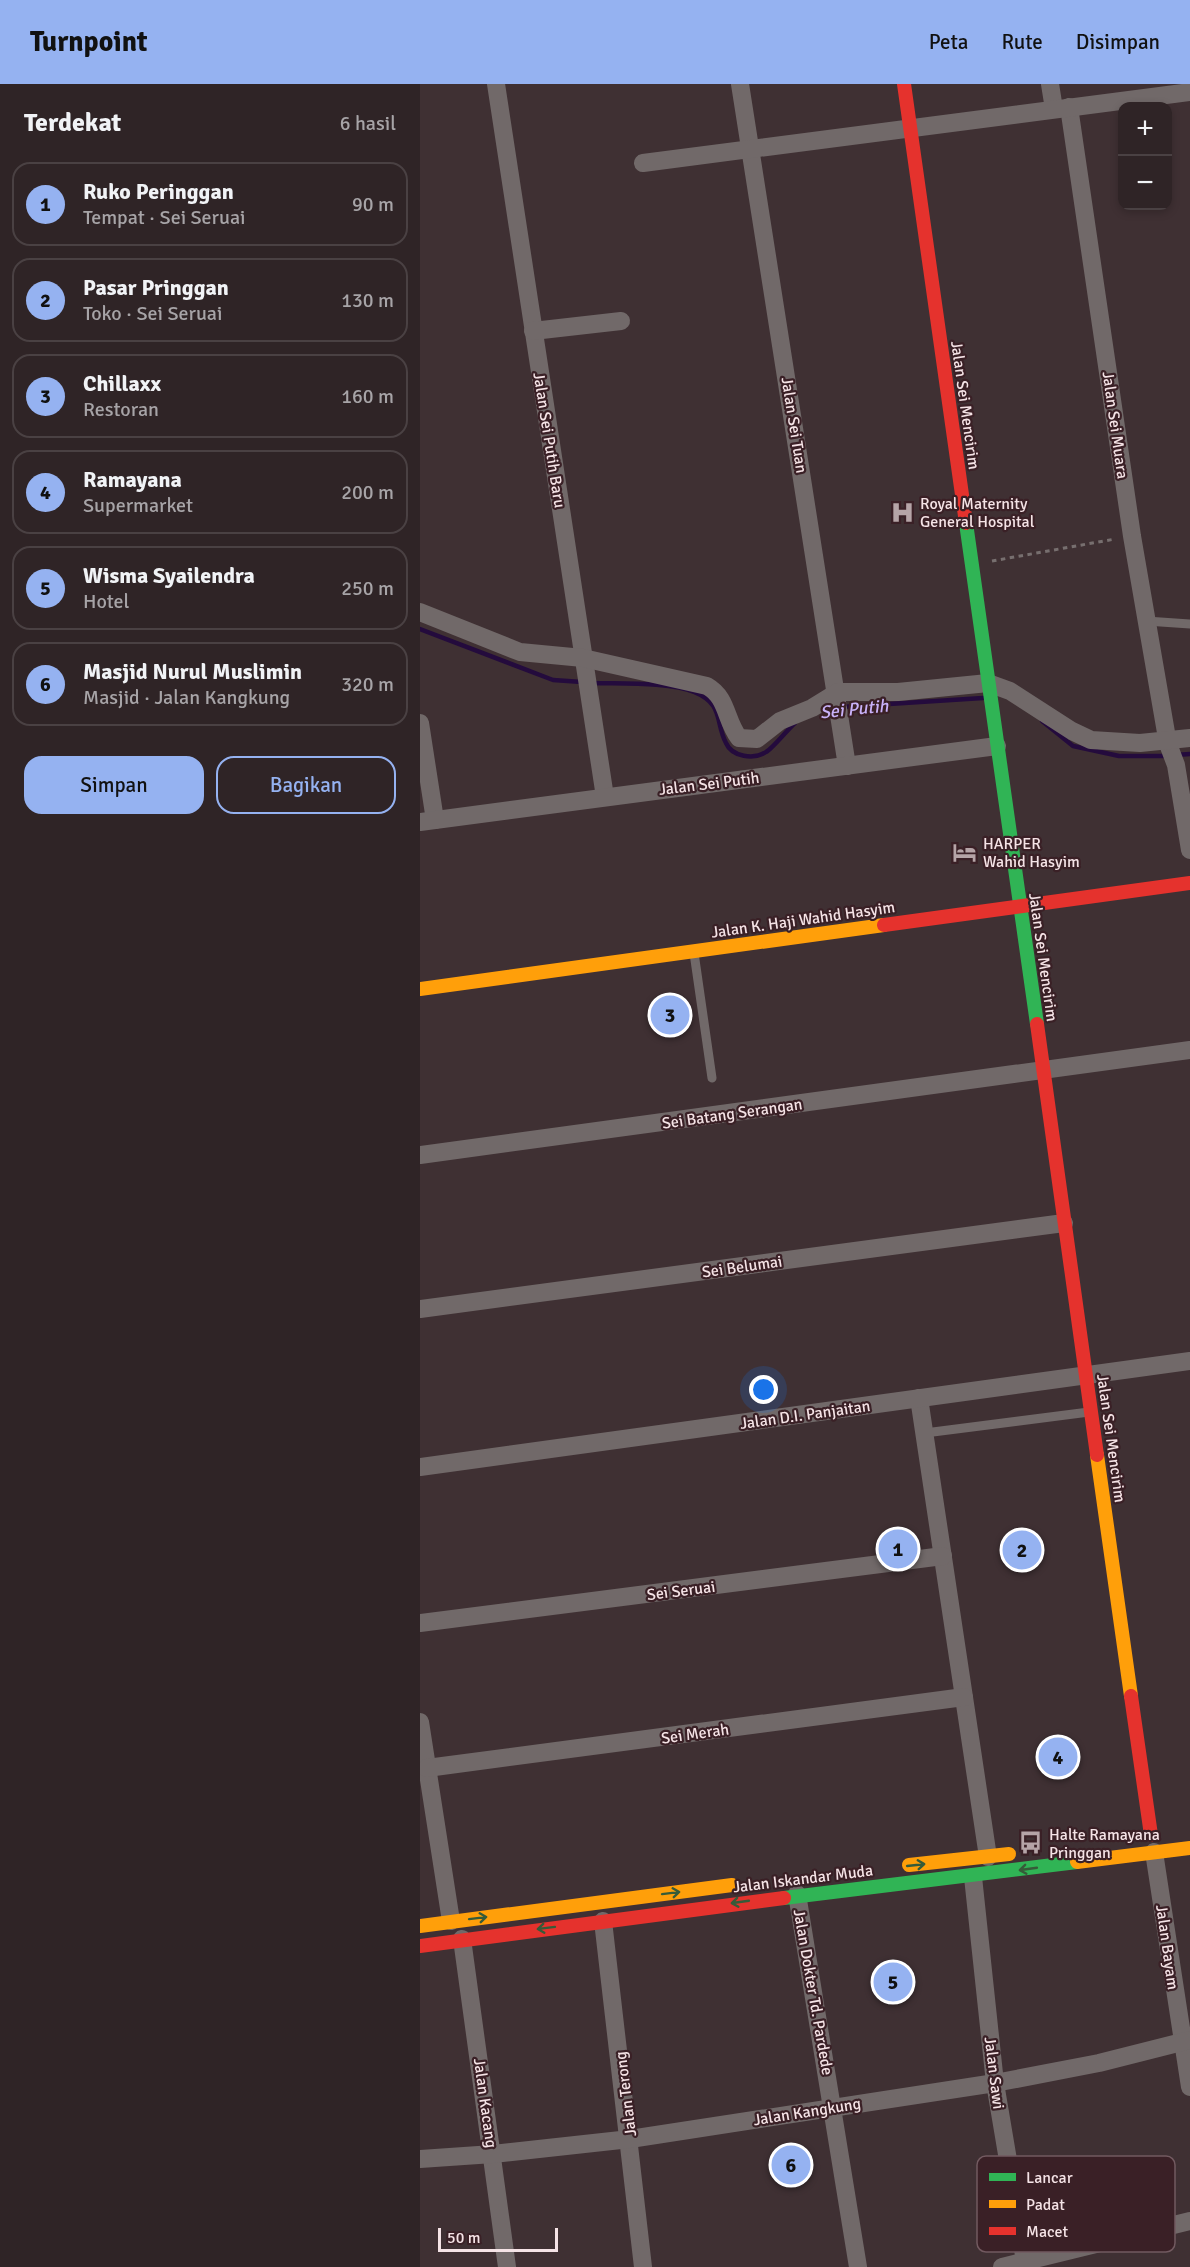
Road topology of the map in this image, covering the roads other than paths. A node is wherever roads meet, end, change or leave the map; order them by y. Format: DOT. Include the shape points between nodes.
graph roads {
  1 [pos="496,84"];
  2 [pos="740,84"];
  3 [pos="904,84"];
  4 [pos="1050,84"];
  5 [pos="1190,92"];
  6 [pos="1061,108"];
  7 [pos="910,129"];
  8 [pos="751,148"];
  9 [pos="643,163"];
  10 [pos="621,321"];
  11 [pos="533,331"];
  12 [pos="420,612"];
  13 [pos="1146,621"];
  14 [pos="1190,624"];
  15 [pos="583,658"];
  16 [pos="989,685"];
  17 [pos="839,704"];
  18 [pos="420,723"];
  19 [pos="1190,738"];
  20 [pos="1167,742"];
  21 [pos="997,746"];
  22 [pos="847,766"];
  23 [pos="605,796"];
  24 [pos="428,821"];
  25 [pos="1190,850"];
  26 [pos="1190,883"];
  27 [pos="1020,905"];
  28 [pos="694,950"];
  29 [pos="420,989"];
  30 [pos="1190,1050"];
  31 [pos="1043,1070"];
  32 [pos="712,1078"];
  33 [pos="420,1155"];
  34 [pos="1064,1223"];
  35 [pos="420,1309"];
  36 [pos="1190,1361"];
  37 [pos="1086,1375"];
  38 [pos="919,1398"];
  39 [pos="1091,1412"];
  40 [pos="924,1433"];
  41 [pos="420,1467"];
  42 [pos="943,1556"];
  43 [pos="420,1623"];
  44 [pos="964,1697"];
  45 [pos="420,1722"];
  46 [pos="427,1768"];
  47 [pos="1151,1840"];
  48 [pos="1190,1848"];
  49 [pos="1023,1852"];
  50 [pos="897,1867"];
  51 [pos="983,1869"];
  52 [pos="748,1884"];
  53 [pos="796,1886"];
  54 [pos="450,1921"];
  55 [pos="603,1921"];
  56 [pos="420,1926"];
  57 [pos="457,1940"];
  58 [pos="420,1946"];
  59 [pos="1186,2040"];
  60 [pos="995,2083"];
  61 [pos="1190,2087"];
  62 [pos="834,2107"];
  63 [pos="630,2139"];
  64 [pos="494,2154"];
  65 [pos="1008,2156"];
  66 [pos="420,2159"];
  67 [pos="1190,2221"];
  68 [pos="1175,2225"];
  69 [pos="1072,2252"];
  70 [pos="1026,2264"];
  71 [pos="507,2267"];
  72 [pos="643,2267"];
  73 [pos="858,2267"];
  74 [pos="1002,2267"];
  1 -- 11 [label="street, Jalan Sei Putih Baru"];
  2 -- 8 [label="street, Jalan Sei Tuan"];
  3 -- 7 [label="street, Jalan Sei Mencirim"];
  4 -- 6 [label="street, Jalan Sei Muara"];
  5 -- 6 [label="street"];
  6 -- 7 [label="street"];
  6 -- 13 [label="street, Jalan Sei Muara"];
  7 -- 8 [label="street"];
  7 -- 16 [label="street, Jalan Sei Mencirim"];
  8 -- 9 [label="street"];
  8 -- 17 [label="street, Jalan Sei Tuan"];
  10 -- 11 [label="street"];
  11 -- 15 [label="street, Jalan Sei Putih Baru"];
  12 -- 15 [label="street" via="520,652"];
  13 -- 14 [label="lane"];
  13 -- 20 [label="street, Jalan Sei Muara"];
  15 -- 17 [label="street" via="707,686 718,693 740,738 757,738 780,721 812,708"];
  15 -- 23 [label="street, Jalan Sei Putih Baru"];
  16 -- 17 [label="street" via="898,692"];
  16 -- 20 [label="street" via="1010,691 1091,740"];
  16 -- 21 [label="street, Jalan Sei Mencirim"];
  17 -- 22 [label="street, Jalan Sei Tuan"];
  18 -- 24 [label="street"];
  19 -- 20 [label="street"];
  20 -- 25 [label="street, Jalan Sei Muara" via="1176,765"];
  21 -- 22 [label="street, Jalan Sei Putih"];
  21 -- 27 [label="street, Jalan Sei Mencirim"];
  22 -- 23 [label="street, Jalan Sei Putih"];
  23 -- 24 [label="street, Jalan Sei Putih"];
  26 -- 27 [label="street, Jalan K. Haji Wahid Hasyim"];
  27 -- 28 [label="street, Jalan K. Haji Wahid Hasyim"];
  27 -- 31 [label="street, Jalan Sei Mencirim"];
  28 -- 29 [label="street, Jalan K. Haji Wahid Hasyim"];
  28 -- 32 [label="lane"];
  30 -- 31 [label="street, Sei Batang Serangan"];
  31 -- 33 [label="street, Sei Batang Serangan"];
  31 -- 34 [label="street, Jalan Sei Mencirim"];
  34 -- 35 [label="street, Sei Belumai"];
  34 -- 37 [label="street, Jalan Sei Mencirim"];
  36 -- 37 [label="street, Jalan D.I. Panjaitan"];
  37 -- 38 [label="street, Jalan D.I. Panjaitan"];
  37 -- 39 [label="street, Jalan Sei Mencirim"];
  38 -- 40 [label="street, Jalan Sawi"];
  38 -- 41 [label="street, Jalan D.I. Panjaitan"];
  39 -- 40 [label="lane"];
  39 -- 47 [label="street, Jalan Sei Mencirim"];
  40 -- 42 [label="street, Jalan Sawi"];
  42 -- 43 [label="street, Sei Seruai"];
  42 -- 44 [label="street, Jalan Sawi"];
  44 -- 46 [label="street, Sei Merah"];
  44 -- 51 [label="street, Jalan Sawi"];
  45 -- 46 [label="street"];
  46 -- 54 [label="street"];
  47 -- 48 [label="street, Jalan Iskandar Muda"];
  47 -- 51 [label="street, Jalan Iskandar Muda, one-way"];
  47 -- 59 [label="street, Jalan Bayam"];
  49 -- 51 [label="street, Jalan Iskandar Muda"];
  50 -- 51 [label="street, Jalan Iskandar Muda, one-way"];
  51 -- 53 [label="street, Jalan Iskandar Muda"];
  51 -- 60 [label="street, Jalan Sawi"];
  54 -- 52 [label="street, Jalan Iskandar Muda, one-way"];
  53 -- 55 [label="street, Jalan Iskandar Muda, one-way"];
  53 -- 62 [label="street, Jalan Dokter Td. Pardede"];
  54 -- 56 [label="street, Jalan Iskandar Muda"];
  54 -- 57 [label="street"];
  55 -- 57 [label="street, Jalan Iskandar Muda, one-way"];
  55 -- 63 [label="street, Jalan Terong"];
  57 -- 58 [label="street, Jalan Iskandar Muda"];
  57 -- 64 [label="street, Jalan Kacang"];
  59 -- 60 [label="street, Jalan Kangkung" via="1099,2063"];
  59 -- 61 [label="street, Jalan Bayam"];
  60 -- 62 [label="street, Jalan Kangkung"];
  60 -- 65 [label="street, Jalan Sawi"];
  62 -- 63 [label="street, Jalan Kangkung"];
  62 -- 73 [label="street, Jalan Dokter Td. Pardede"];
  63 -- 64 [label="street, Jalan Kangkung"];
  63 -- 72 [label="street, Jalan Terong"];
  64 -- 66 [label="street, Jalan Kangkung"];
  64 -- 71 [label="street, Jalan Kacang"];
  67 -- 68 [label="street"];
  69 -- 70 [label="street"];
  70 -- 74 [label="street"];
}
